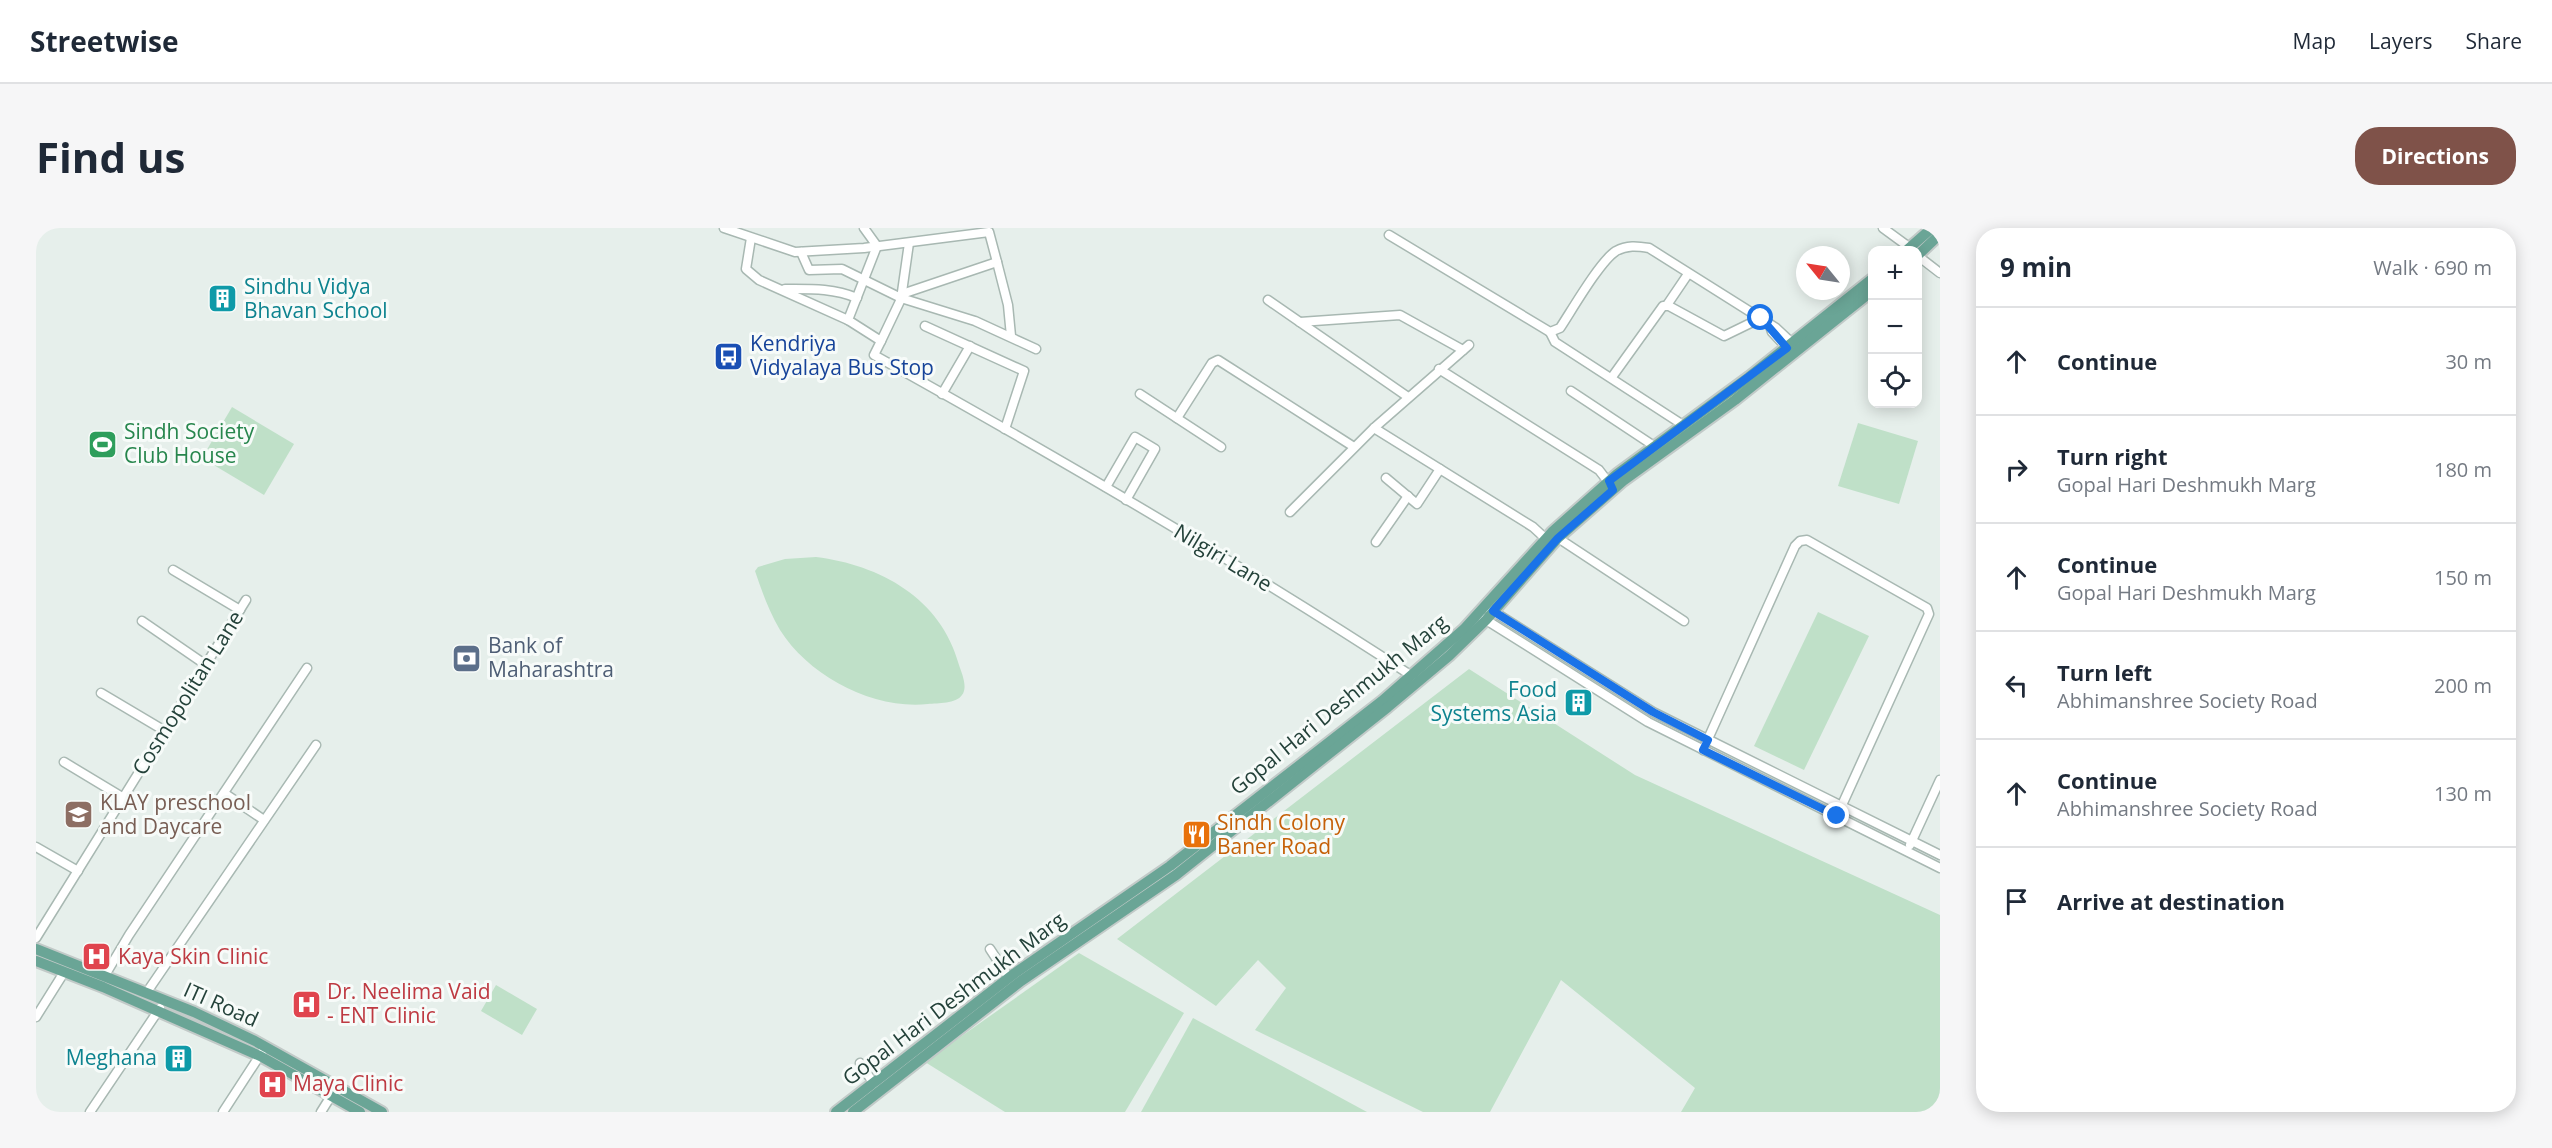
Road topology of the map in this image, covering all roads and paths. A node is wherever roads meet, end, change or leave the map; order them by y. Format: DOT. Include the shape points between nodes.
graph roads {
  1 [pos="724,228"];
  2 [pos="864,228"];
  3 [pos="1883,228"];
  4 [pos="1932,228"];
  5 [pos="1940,234"];
  6 [pos="1389,235"];
  7 [pos="751,238"];
  8 [pos="909,243"];
  9 [pos="877,246"];
  10 [pos="1906,246"];
  11 [pos="1918,246"];
  12 [pos="1922,246"];
  13 [pos="801,252"];
  14 [pos="1922,259"];
  15 [pos="998,262"];
  16 [pos="1940,273"];
  17 [pos="1688,274"];
  18 [pos="865,279"];
  19 [pos="1868,282"];
  20 [pos="781,289"];
  21 [pos="1868,294"];
  22 [pos="902,296"];
  23 [pos="857,298"];
  24 [pos="1268,300"];
  25 [pos="1667,305"];
  26 [pos="1761,318"];
  27 [pos="848,320"];
  28 [pos="1300,322"];
  29 [pos="925,326"];
  30 [pos="1550,332"];
  31 [pos="1011,336"];
  32 [pos="881,341"];
  33 [pos="970,346"];
  34 [pos="1789,346"];
  35 [pos="1036,349"];
  36 [pos="1438,369"];
  37 [pos="1612,377"];
  38 [pos="1571,391"];
  39 [pos="942,394"];
  40 [pos="1140,394"];
  41 [pos="1408,397"];
  42 [pos="1177,418"];
  43 [pos="1683,425"];
  44 [pos="1374,428"];
  45 [pos="1005,429"];
  46 [pos="1654,446"];
  47 [pos="1221,447"];
  48 [pos="1354,447"];
  49 [pos="1440,469"];
  50 [pos="1386,478"];
  51 [pos="1611,485"];
  52 [pos="1106,488"];
  53 [pos="1408,496"];
  54 [pos="1126,500"];
  55 [pos="1290,512"];
  56 [pos="1558,538"];
  57 [pos="1545,539"];
  58 [pos="1376,542"];
  59 [pos="173,570"];
  60 [pos="246,600"];
  61 [pos="240,610"];
  62 [pos="1486,613"];
  63 [pos="142,621"];
  64 [pos="1684,621"];
  65 [pos="206,665"];
  66 [pos="307,668"];
  67 [pos="1412,676"];
  68 [pos="101,693"];
  69 [pos="165,731"];
  70 [pos="1708,740"];
  71 [pos="316,745"];
  72 [pos="1703,750"];
  73 [pos="64,762"];
  74 [pos="1940,780"];
  75 [pos="224,792"];
  76 [pos="122,797"];
  77 [pos="1842,806"];
  78 [pos="1837,816"];
  79 [pos="264,820"];
  80 [pos="1912,842"];
  81 [pos="36,847"];
  82 [pos="1908,852"];
  83 [pos="1940,855"];
  84 [pos="1189,858"];
  85 [pos="1940,868"];
  86 [pos="78,871"];
  87 [pos="36,938"];
  88 [pos="36,949"];
  89 [pos="990,950"];
  90 [pos="36,961"];
  91 [pos="63,974"];
  92 [pos="104,977"];
  93 [pos="1009,978"];
  94 [pos="147,992"];
  95 [pos="164,1001"];
  96 [pos="157,1012"];
  97 [pos="36,1017"];
  98 [pos="262,1052"];
  99 [pos="860,1063"];
  100 [pos="874,1084"];
  101 [pos="331,1096"];
  102 [pos="90,1112"];
  103 [pos="223,1112"];
  104 [pos="321,1112"];
  105 [pos="360,1112"];
  106 [pos="382,1112"];
  107 [pos="836,1112"];
  108 [pos="853,1112"];
  1 -- 7 [label="street"];
  2 -- 9 [label="street"];
  3 -- 10 [label="street"];
  4 -- 11 [label="main road"];
  5 -- 12 [label="main road"];
  6 -- 30 [label="street"];
  7 -- 13 [label="street"];
  7 -- 20 [label="street" via="746,269 759,280"];
  8 -- 9 [label="street"];
  8 -- 15 [label="street" via="989,232"];
  8 -- 22 [label="street"];
  9 -- 13 [label="street"];
  9 -- 18 [label="street"];
  13 -- 18 [label="street" via="809,270 842,269"];
  14 -- 16 [label="street"];
  15 -- 22 [label="street"];
  15 -- 31 [label="street"];
  17 -- 25 [label="street"];
  17 -- 26 [label="street"];
  17 -- 30 [label="street" via="1648,248 1634,246 1616,252 1560,328"];
  18 -- 22 [label="street"];
  18 -- 23 [label="street"];
  19 -- 34 [label="main road, Gopal Hari Deshmukh Marg"];
  20 -- 23 [label="street" via="818,288"];
  20 -- 27 [label="street"];
  21 -- 51 [label="main road, Gopal Hari Deshmukh Marg" via="1736,400"];
  22 -- 31 [label="street"];
  22 -- 32 [label="street"];
  23 -- 27 [label="street"];
  24 -- 28 [label="street"];
  25 -- 26 [label="street" via="1724,336"];
  25 -- 37 [label="street"];
  26 -- 34 [label="street"];
  27 -- 32 [label="street"];
  28 -- 36 [label="street" via="1400,315 1466,347"];
  28 -- 41 [label="street"];
  29 -- 33 [label="street"];
  30 -- 37 [label="street" via="1556,342"];
  31 -- 35 [label="street"];
  32 -- 39 [label="street, Nilgiri Lane" via="874,355"];
  33 -- 39 [label="street"];
  33 -- 45 [label="street" via="1024,371"];
  34 -- 43 [label="main road, Gopal Hari Deshmukh Marg"];
  36 -- 41 [label="street"];
  36 -- 51 [label="street" via="1599,470"];
  37 -- 43 [label="street"];
  38 -- 46 [label="street"];
  39 -- 45 [label="street, Nilgiri Lane"];
  40 -- 42 [label="street"];
  41 -- 44 [label="street"];
  42 -- 47 [label="street"];
  42 -- 48 [label="street" via="1212,363 1218,360"];
  43 -- 46 [label="main road, Gopal Hari Deshmukh Marg"];
  44 -- 48 [label="street"];
  44 -- 49 [label="street"];
  45 -- 52 [label="street, Nilgiri Lane"];
  46 -- 51 [label="main road, Gopal Hari Deshmukh Marg"];
  48 -- 55 [label="street"];
  49 -- 53 [label="street" via="1417,504"];
  49 -- 57 [label="street" via="1533,527"];
  50 -- 53 [label="street"];
  51 -- 56 [label="main road, Gopal Hari Deshmukh Marg"];
  51 -- 57 [label="main road, Gopal Hari Deshmukh Marg"];
  52 -- 54 [label="street, Nilgiri Lane"];
  52 -- 54 [label="street" via="1135,437 1155,449"];
  53 -- 58 [label="street"];
  54 -- 67 [label="street, Nilgiri Lane"];
  56 -- 62 [label="main road, Gopal Hari Deshmukh Marg"];
  56 -- 64 [label="street"];
  57 -- 62 [label="main road, Gopal Hari Deshmukh Marg"];
  59 -- 61 [label="street"];
  60 -- 61 [label="street, Cosmopolitan Lane"];
  61 -- 65 [label="street, Cosmopolitan Lane"];
  62 -- 67 [label="main road, Gopal Hari Deshmukh Marg"];
  62 -- 70 [label="street"];
  62 -- 72 [label="street" via="1648,722"];
  62 -- 84 [label="main road, Gopal Hari Deshmukh Marg" via="1405,693"];
  63 -- 65 [label="street"];
  65 -- 69 [label="street, Cosmopolitan Lane"];
  66 -- 75 [label="street"];
  67 -- 84 [label="main road, Gopal Hari Deshmukh Marg"];
  68 -- 69 [label="street"];
  69 -- 76 [label="street, Cosmopolitan Lane"];
  70 -- 72 [label="street"];
  70 -- 77 [label="street"];
  70 -- 77 [label="street" via="1795,546 1807,540 1927,608 1929,614"];
  71 -- 79 [label="street"];
  72 -- 78 [label="street"];
  73 -- 76 [label="street"];
  74 -- 80 [label="street"];
  75 -- 79 [label="street"];
  75 -- 92 [label="street"];
  76 -- 86 [label="street, Cosmopolitan Lane"];
  77 -- 78 [label="street"];
  77 -- 80 [label="street"];
  78 -- 82 [label="street"];
  79 -- 94 [label="street"];
  80 -- 82 [label="street"];
  80 -- 83 [label="street"];
  81 -- 86 [label="street"];
  82 -- 85 [label="street"];
  84 -- 93 [label="main road, Gopal Hari Deshmukh Marg"];
  84 -- 108 [label="main road, Gopal Hari Deshmukh Marg" via="1021,981"];
  86 -- 87 [label="street, Cosmopolitan Lane"];
  88 -- 92 [label="main road, ITI Road"];
  89 -- 93 [label="street"];
  90 -- 91 [label="main road, ITI Road"];
  91 -- 96 [label="main road, ITI Road"];
  91 -- 97 [label="street"];
  92 -- 94 [label="main road, ITI Road"];
  93 -- 100 [label="main road, Gopal Hari Deshmukh Marg"];
  94 -- 95 [label="main road, ITI Road"];
  95 -- 96 [label="street"];
  95 -- 98 [label="main road, ITI Road" via="194,1012"];
  96 -- 98 [label="main road, ITI Road"];
  96 -- 102 [label="street"];
  98 -- 101 [label="main road, ITI Road"];
  98 -- 103 [label="street"];
  98 -- 106 [label="main road, ITI Road"];
  99 -- 100 [label="street"];
  100 -- 107 [label="main road, Gopal Hari Deshmukh Marg"];
  101 -- 104 [label="street"];
  101 -- 105 [label="main road, ITI Road"];
}
